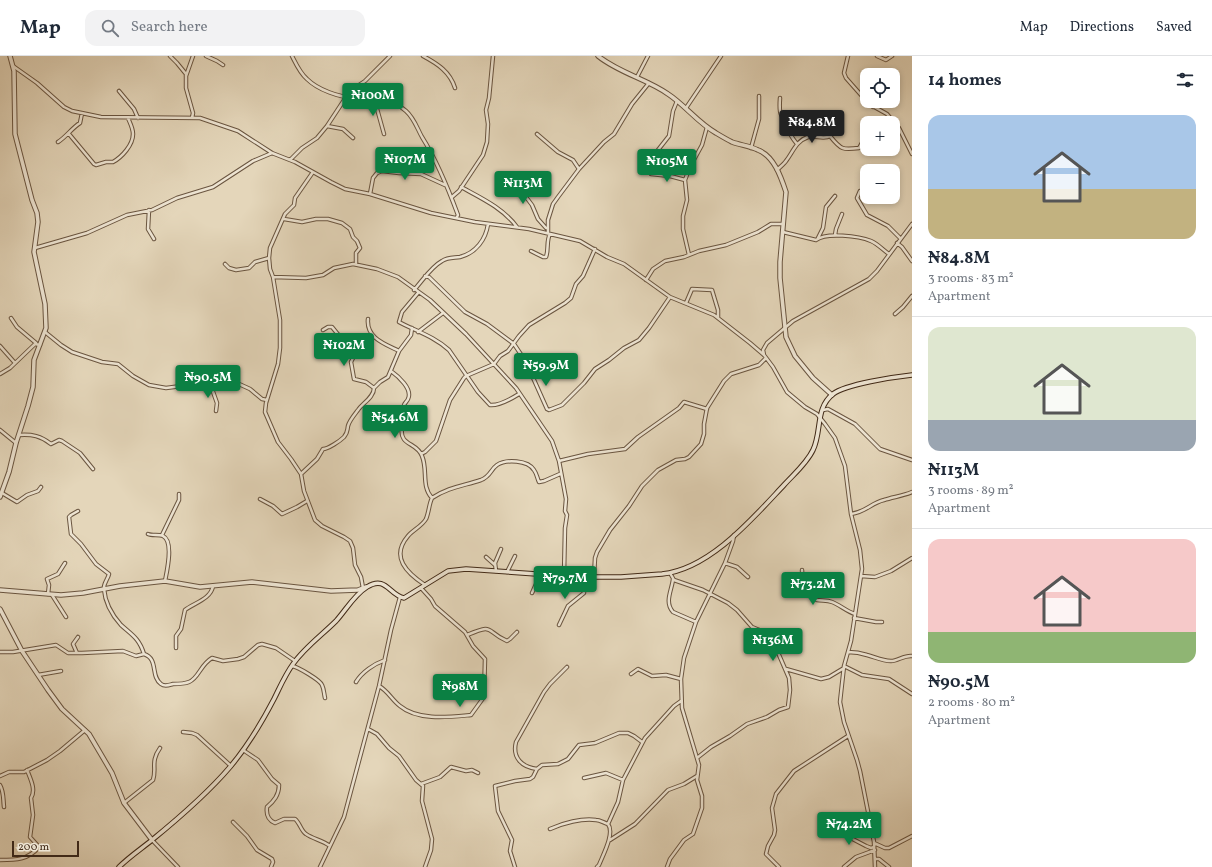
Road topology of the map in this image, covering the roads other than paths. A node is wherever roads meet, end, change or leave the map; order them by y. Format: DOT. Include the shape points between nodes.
graph roads {
  1 [pos="10,56"];
  2 [pos="170,56"];
  3 [pos="193,56"];
  4 [pos="206,56"];
  5 [pos="292,56"];
  6 [pos="390,56"];
  7 [pos="423,56"];
  8 [pos="493,56"];
  9 [pos="598,56"];
  10 [pos="648,56"];
  11 [pos="721,56"];
  12 [pos="848,56"];
  13 [pos="877,56"];
  14 [pos="892,56"];
  15 [pos="223,65"];
  16 [pos="13,66"];
  17 [pos="186,76"];
  18 [pos="637,77"];
  19 [pos="650,83"];
  20 [pos="455,88"];
  21 [pos="119,91"];
  22 [pos="860,95"];
  23 [pos="346,96"];
  24 [pos="759,96"];
  25 [pos="374,98"];
  26 [pos="780,98"];
  27 [pos="677,101"];
  28 [pos="875,108"];
  29 [pos="686,109"];
  30 [pos="192,110"];
  31 [pos="82,114"];
  32 [pos="888,116"];
  33 [pos="128,118"];
  34 [pos="138,118"];
  35 [pos="192,118"];
  36 [pos="200,118"];
  37 [pos="834,122"];
  38 [pos="328,126"];
  39 [pos="707,128"];
  40 [pos="900,130"];
  41 [pos="69,134"];
  42 [pos="384,134"];
  43 [pos="537,134"];
  44 [pos="830,136"];
  45 [pos="353,138"];
  46 [pos="58,142"];
  47 [pos="797,144"];
  48 [pos="751,148"];
  49 [pos="860,148"];
  50 [pos="658,150"];
  51 [pos="272,153"];
  52 [pos="912,154"];
  53 [pos="290,160"];
  54 [pos="579,169"];
  55 [pos="777,170"];
  56 [pos="313,172"];
  57 [pos="651,174"];
  58 [pos="512,175"];
  59 [pos="685,180"];
  60 [pos="445,185"];
  61 [pos="461,187"];
  62 [pos="860,191"];
  63 [pos="370,194"];
  64 [pos="835,196"];
  65 [pos="452,197"];
  66 [pos="860,202"];
  67 [pos="861,204"];
  68 [pos="149,210"];
  69 [pos="842,214"];
  70 [pos="457,217"];
  71 [pos="284,219"];
  72 [pos="488,224"];
  73 [pos="784,224"];
  74 [pos="912,224"];
  75 [pos="517,227"];
  76 [pos="547,228"];
  77 [pos="783,232"];
  78 [pos="549,233"];
  79 [pos="835,235"];
  80 [pos="820,237"];
  81 [pos="900,238"];
  82 [pos="154,239"];
  83 [pos="897,243"];
  84 [pos="34,248"];
  85 [pos="595,249"];
  86 [pos="531,251"];
  87 [pos="889,254"];
  88 [pos="689,255"];
  89 [pos="269,258"];
  90 [pos="912,261"];
  91 [pos="225,264"];
  92 [pos="356,264"];
  93 [pos="425,276"];
  94 [pos="273,277"];
  95 [pos="646,280"];
  96 [pos="414,290"];
  97 [pos="418,293"];
  98 [pos="912,296"];
  99 [pos="670,297"];
  100 [pos="686,303"];
  101 [pos="443,313"];
  102 [pos="895,314"];
  103 [pos="11,318"];
  104 [pos="718,318"];
  105 [pos="368,319"];
  106 [pos="412,328"];
  107 [pos="784,329"];
  108 [pos="323,330"];
  109 [pos="45,332"];
  110 [pos="417,332"];
  111 [pos="38,344"];
  112 [pos="514,344"];
  113 [pos="0,346"];
  114 [pos="399,351"];
  115 [pos="764,354"];
  116 [pos="766,358"];
  117 [pos="16,363"];
  118 [pos="494,364"];
  119 [pos="391,371"];
  120 [pos="1,372"];
  121 [pos="912,375"];
  122 [pos="466,376"];
  123 [pos="211,386"];
  124 [pos="374,388"];
  125 [pos="520,394"];
  126 [pos="832,395"];
  127 [pos="267,400"];
  128 [pos="707,410"];
  129 [pos="822,410"];
  130 [pos="216,411"];
  131 [pos="820,417"];
  132 [pos="0,430"];
  133 [pos="19,435"];
  134 [pos="16,443"];
  135 [pos="421,454"];
  136 [pos="912,460"];
  137 [pos="559,461"];
  138 [pos="93,470"];
  139 [pos="301,474"];
  140 [pos="560,474"];
  141 [pos="41,487"];
  142 [pos="912,492"];
  143 [pos="179,494"];
  144 [pos="1,495"];
  145 [pos="432,498"];
  146 [pos="260,499"];
  147 [pos="307,501"];
  148 [pos="78,511"];
  149 [pos="851,514"];
  150 [pos="148,534"];
  151 [pos="734,535"];
  152 [pos="162,536"];
  153 [pos="501,550"];
  154 [pos="515,556"];
  155 [pos="486,557"];
  156 [pos="912,558"];
  157 [pos="65,563"];
  158 [pos="725,563"];
  159 [pos="495,565"];
  160 [pos="802,570"];
  161 [pos="496,571"];
  162 [pos="506,572"];
  163 [pos="670,573"];
  164 [pos="539,574"];
  165 [pos="564,575"];
  166 [pos="861,576"];
  167 [pos="579,577"];
  168 [pos="594,577"];
  169 [pos="748,577"];
  170 [pos="673,578"];
  171 [pos="165,582"];
  172 [pos="425,585"];
  173 [pos="213,586"];
  174 [pos="365,588"];
  175 [pos="421,588"];
  176 [pos="104,589"];
  177 [pos="0,590"];
  178 [pos="532,593"];
  179 [pos="48,594"];
  180 [pos="710,594"];
  181 [pos="52,595"];
  182 [pos="400,597"];
  183 [pos="0,609"];
  184 [pos="855,614"];
  185 [pos="66,617"];
  186 [pos="854,618"];
  187 [pos="696,622"];
  188 [pos="882,622"];
  189 [pos="559,625"];
  190 [pos="517,632"];
  191 [pos="467,635"];
  192 [pos="78,637"];
  193 [pos="176,648"];
  194 [pos="22,651"];
  195 [pos="0,652"];
  196 [pos="848,652"];
  197 [pos="77,653"];
  198 [pos="144,654"];
  199 [pos="912,656"];
  200 [pos="386,660"];
  201 [pos="295,661"];
  202 [pos="292,666"];
  203 [pos="567,667"];
  204 [pos="844,667"];
  205 [pos="300,669"];
  206 [pos="786,669"];
  207 [pos="61,671"];
  208 [pos="631,674"];
  209 [pos="38,675"];
  210 [pos="681,679"];
  211 [pos="356,682"];
  212 [pos="379,686"];
  213 [pos="912,694"];
  214 [pos="325,698"];
  215 [pos="681,701"];
  216 [pos="368,729"];
  217 [pos="85,730"];
  218 [pos="183,732"];
  219 [pos="848,736"];
  220 [pos="642,742"];
  221 [pos="160,748"];
  222 [pos="243,750"];
  223 [pos="697,758"];
  224 [pos="230,766"];
  225 [pos="537,769"];
  226 [pos="28,770"];
  227 [pos="478,773"];
  228 [pos="0,776"];
  229 [pos="697,776"];
  230 [pos="584,778"];
  231 [pos="623,780"];
  232 [pos="421,784"];
  233 [pos="0,785"];
  234 [pos="124,803"];
  235 [pos="4,807"];
  236 [pos="233,822"];
  237 [pos="608,824"];
  238 [pos="825,824"];
  239 [pos="550,829"];
  240 [pos="912,836"];
  241 [pos="152,840"];
  242 [pos="610,840"];
  243 [pos="874,842"];
  244 [pos="330,846"];
  245 [pos="874,849"];
  246 [pos="876,859"];
  247 [pos="0,860"];
  248 [pos="598,866"];
  249 [pos="119,867"];
  250 [pos="178,867"];
  251 [pos="271,867"];
  252 [pos="320,867"];
  253 [pos="425,867"];
  254 [pos="515,867"];
  255 [pos="667,867"];
  256 [pos="779,867"];
  257 [pos="844,867"];
  258 [pos="876,867"];
  259 [pos="889,867"];
  1 -- 16 [label="street"];
  2 -- 17 [label="street"];
  3 -- 17 [label="street"];
  4 -- 15 [label="street"];
  5 -- 23 [label="street" via="308,80 333,94"];
  6 -- 23 [label="street"];
  7 -- 20 [label="street" via="443,68"];
  8 -- 61 [label="street" via="486,110 488,137 483,155"];
  9 -- 18 [label="street"];
  10 -- 18 [label="street"];
  11 -- 29 [label="street"];
  12 -- 22 [label="street" via="845,77"];
  13 -- 14 [label="street" via="886,60"];
  16 -- 31 [label="street" via="64,107"];
  16 -- 84 [label="street" via="15,134 37,213"];
  17 -- 30 [label="street" via="186,88"];
  18 -- 19 [label="street"];
  19 -- 27 [label="street"];
  19 -- 54 [label="street" via="632,104 614,134"];
  21 -- 34 [label="street"];
  23 -- 25 [label="street"];
  23 -- 38 [label="street"];
  24 -- 48 [label="street" via="759,119"];
  25 -- 42 [label="street"];
  25 -- 60 [label="street" via="394,103 411,116"];
  26 -- 47 [label="street" via="780,116 789,135"];
  27 -- 29 [label="street"];
  27 -- 50 [label="street" via="669,136"];
  28 -- 32 [label="street"];
  29 -- 39 [label="street"];
  30 -- 35 [label="street"];
  30 -- 36 [label="street"];
  31 -- 33 [label="street"];
  31 -- 41 [label="street" via="80,123"];
  33 -- 34 [label="street"];
  33 -- 41 [label="street" via="133,131 132,139 121,156 113,162 94,164"];
  34 -- 35 [label="street"];
  35 -- 36 [label="street"];
  36 -- 51 [label="street" via="238,131"];
  37 -- 44 [label="street"];
  38 -- 45 [label="street" via="343,129"];
  38 -- 53 [label="street"];
  39 -- 48 [label="street" via="732,142"];
  39 -- 59 [label="street"];
  40 -- 52 [label="street"];
  41 -- 46 [label="street"];
  43 -- 54 [label="street" via="558,152 573,160"];
  44 -- 47 [label="street" via="807,138"];
  44 -- 49 [label="street" via="840,147"];
  47 -- 55 [label="street"];
  48 -- 55 [label="street" via="766,154"];
  51 -- 53 [label="street"];
  51 -- 68 [label="street" via="213,186"];
  53 -- 56 [label="street"];
  54 -- 76 [label="street" via="553,204"];
  55 -- 73 [label="street" via="786,192"];
  56 -- 63 [label="street" via="337,186"];
  56 -- 71 [label="street"];
  57 -- 59 [label="street"];
  58 -- 76 [label="street"];
  59 -- 88 [label="street" via="687,200 683,229"];
  60 -- 63 [label="street" via="421,174 382,172 373,178"];
  60 -- 65 [label="street"];
  61 -- 65 [label="street"];
  61 -- 75 [label="street" via="487,201 510,218"];
  62 -- 66 [label="street"];
  63 -- 70 [label="street" via="431,213"];
  64 -- 80 [label="street" via="826,207"];
  65 -- 70 [label="street"];
  67 -- 81 [label="street" via="867,215 888,226"];
  68 -- 82 [label="street" via="148,229"];
  68 -- 84 [label="street" via="127,216 87,233"];
  69 -- 79 [label="street"];
  70 -- 72 [label="street"];
  71 -- 89 [label="street" via="270,248"];
  71 -- 92 [label="street" via="302,222 328,219 345,224 359,243"];
  72 -- 75 [label="street"];
  72 -- 93 [label="street" via="483,240 474,250 466,255 445,259 436,264"];
  73 -- 77 [label="street"];
  73 -- 88 [label="street" via="771,224 736,241"];
  74 -- 81 [label="street"];
  75 -- 78 [label="street"];
  76 -- 78 [label="street"];
  77 -- 80 [label="street" via="814,240"];
  77 -- 107 [label="street" via="780,278"];
  78 -- 85 [label="street" via="580,241"];
  78 -- 86 [label="street" via="546,257"];
  79 -- 80 [label="street"];
  79 -- 87 [label="street" via="871,241"];
  81 -- 83 [label="street"];
  83 -- 87 [label="street"];
  83 -- 90 [label="street"];
  84 -- 109 [label="street" via="45,304"];
  85 -- 95 [label="street" via="624,264"];
  85 -- 112 [label="street" via="570,298 529,325"];
  87 -- 107 [label="street" via="869,279 793,321"];
  88 -- 95 [label="street" via="665,261 653,268"];
  89 -- 91 [label="street" via="255,262 249,268 236,270"];
  89 -- 94 [label="street"];
  92 -- 94 [label="street" via="334,268 323,275 306,278"];
  92 -- 96 [label="street" via="394,275"];
  93 -- 96 [label="street"];
  93 -- 112 [label="street" via="469,315 487,324"];
  94 -- 127 [label="street" via="280,320 280,348"];
  95 -- 99 [label="street"];
  96 -- 97 [label="street"];
  97 -- 101 [label="street" via="430,300"];
  97 -- 106 [label="street" via="402,312 399,322"];
  98 -- 102 [label="street"];
  99 -- 100 [label="street"];
  99 -- 112 [label="street" via="639,340 595,369 569,399 552,409 547,409 526,362"];
  100 -- 104 [label="street"];
  100 -- 104 [label="street" via="692,289 712,290"];
  101 -- 110 [label="street"];
  101 -- 118 [label="street"];
  103 -- 111 [label="street"];
  104 -- 115 [label="street"];
  105 -- 114 [label="street" via="372,335"];
  106 -- 110 [label="street"];
  106 -- 114 [label="street" via="408,341"];
  107 -- 115 [label="street" via="767,343 763,350"];
  107 -- 126 [label="street" via="795,356 813,378"];
  108 -- 124 [label="street" via="332,327 354,354 351,362 354,379 366,382"];
  109 -- 111 [label="street"];
  109 -- 123 [label="street" via="72,352 102,362 118,364 149,385 166,388 197,384"];
  110 -- 122 [label="street" via="445,346"];
  111 -- 117 [label="street"];
  111 -- 133 [label="street" via="34,360 33,387"];
  112 -- 118 [label="street"];
  113 -- 117 [label="street"];
  114 -- 119 [label="street"];
  115 -- 116 [label="street"];
  116 -- 128 [label="street" via="759,366 727,377 708,404"];
  116 -- 131 [label="street" via="787,392"];
  117 -- 120 [label="street"];
  118 -- 122 [label="street"];
  118 -- 125 [label="street"];
  119 -- 124 [label="street" via="388,377"];
  119 -- 135 [label="street" via="407,390 409,395 404,405 414,416 402,428 401,436"];
  121 -- 126 [label="street" via="863,384"];
  122 -- 125 [label="street" via="491,406"];
  122 -- 135 [label="street" via="450,400 436,441"];
  123 -- 127 [label="street" via="242,384"];
  123 -- 130 [label="street" via="217,403"];
  124 -- 139 [label="street" via="369,399 359,408 348,425 345,435 328,449 323,449 317,460"];
  125 -- 137 [label="street" via="549,434"];
  126 -- 129 [label="street"];
  127 -- 139 [label="street" via="265,412 274,434"];
  128 -- 137 [label="street" via="685,401 625,449"];
  128 -- 168 [label="street" via="701,444 689,457 676,460 658,470 642,486 597,552"];
  129 -- 131 [label="street"];
  129 -- 136 [label="street" via="828,409 855,424 880,449"];
  131 -- 149 [label="street" via="835,438 845,466"];
  131 -- 151 [label="street" via="817,440 809,456"];
  132 -- 134 [label="street"];
  133 -- 134 [label="street"];
  133 -- 138 [label="street" via="34,435 44,438 51,444 62,440 80,453"];
  134 -- 144 [label="street"];
  135 -- 145 [label="street" via="427,491"];
  137 -- 140 [label="street"];
  139 -- 147 [label="street"];
  140 -- 145 [label="street" via="539,482 535,470 530,465 520,462 501,463 495,466 487,478 447,489"];
  140 -- 165 [label="street" via="567,515"];
  141 -- 144 [label="street" via="17,502"];
  142 -- 149 [label="street"];
  143 -- 152 [label="street" via="179,500"];
  145 -- 172 [label="street" via="425,520 408,535 399,553 408,572"];
  146 -- 147 [label="street" via="282,514"];
  147 -- 174 [label="street" via="318,524 350,541 355,565"];
  148 -- 176 [label="street" via="69,517 70,532 96,564 109,574"];
  149 -- 166 [label="street" via="860,550"];
  150 -- 152 [label="street"];
  151 -- 158 [label="street"];
  151 -- 163 [label="street" via="691,566"];
  152 -- 171 [label="street" via="170,548"];
  153 -- 159 [label="street"];
  154 -- 162 [label="street"];
  155 -- 159 [label="street"];
  156 -- 166 [label="street" via="892,571 875,577"];
  157 -- 179 [label="street" via="58,574 46,579"];
  158 -- 169 [label="street" via="737,567"];
  158 -- 180 [label="street"];
  159 -- 161 [label="street"];
  160 -- 184 [label="street" via="810,596 832,602"];
  161 -- 162 [label="street"];
  161 -- 172 [label="street" via="454,570"];
  162 -- 164 [label="street"];
  163 -- 168 [label="street"];
  163 -- 170 [label="street"];
  164 -- 165 [label="street"];
  164 -- 178 [label="street"];
  165 -- 167 [label="street"];
  166 -- 184 [label="street"];
  167 -- 168 [label="street"];
  167 -- 189 [label="street" via="584,593 568,606"];
  170 -- 180 [label="street"];
  170 -- 187 [label="street" via="669,597 670,609"];
  171 -- 173 [label="street" via="200,587"];
  171 -- 176 [label="street"];
  172 -- 175 [label="street"];
  173 -- 174 [label="street" via="252,582 331,590"];
  173 -- 193 [label="street" via="211,592 201,601 185,610 181,630 176,636"];
  174 -- 182 [label="street" via="384,584"];
  174 -- 201 [label="street"];
  175 -- 182 [label="street" via="408,596"];
  175 -- 191 [label="street" via="435,606"];
  176 -- 181 [label="street"];
  176 -- 198 [label="street" via="111,611 122,626 136,638"];
  177 -- 179 [label="street"];
  179 -- 181 [label="street"];
  180 -- 187 [label="street"];
  180 -- 206 [label="street" via="738,610 752,627 769,636"];
  181 -- 185 [label="street"];
  182 -- 200 [label="street"];
  183 -- 194 [label="street"];
  184 -- 186 [label="street"];
  186 -- 188 [label="street"];
  186 -- 196 [label="street"];
  187 -- 210 [label="street" via="684,658"];
  190 -- 191 [label="street" via="507,641 487,628"];
  191 -- 212 [label="street" via="486,662 484,697 471,715 420,715 404,709"];
  192 -- 197 [label="street" via="74,644"];
  194 -- 195 [label="street"];
  194 -- 197 [label="street" via="56,646 66,652"];
  194 -- 209 [label="street"];
  196 -- 199 [label="street" via="890,661"];
  196 -- 204 [label="street"];
  197 -- 198 [label="street" via="123,650 136,656"];
  198 -- 201 [label="street" via="150,657 154,664 158,680 167,686 191,681 204,663 212,658 223,661 238,659 262,644 276,648"];
  200 -- 211 [label="street" via="363,673"];
  200 -- 212 [label="street"];
  201 -- 202 [label="street"];
  201 -- 205 [label="street"];
  202 -- 205 [label="street"];
  202 -- 222 [label="street"];
  203 -- 225 [label="street" via="544,692 516,742 516,753 522,764"];
  204 -- 206 [label="street" via="821,679"];
  204 -- 213 [label="street" via="862,674 889,679"];
  204 -- 219 [label="street" via="840,702"];
  205 -- 214 [label="street" via="321,683"];
  206 -- 223 [label="street" via="790,686 788,707 746,724"];
  207 -- 209 [label="street"];
  208 -- 210 [label="street" via="638,669 653,677 666,675"];
  209 -- 217 [label="street" via="62,709"];
  210 -- 215 [label="street"];
  212 -- 216 [label="street"];
  215 -- 220 [label="street"];
  215 -- 223 [label="street"];
  216 -- 232 [label="street" via="399,756"];
  216 -- 244 [label="street" via="344,817"];
  217 -- 226 [label="street" via="54,756"];
  217 -- 234 [label="street" via="112,773"];
  218 -- 224 [label="street" via="196,735"];
  219 -- 243 [label="street" via="857,760"];
  219 -- 256 [label="street" via="794,771 776,794 772,808 775,830 766,854"];
  220 -- 225 [label="street" via="628,733 619,733 579,745 563,762 542,765"];
  220 -- 231 [label="street"];
  221 -- 234 [label="street" via="155,756 153,780"];
  222 -- 224 [label="street"];
  222 -- 244 [label="street" via="258,760 279,784 277,795 267,807 270,821 275,823 284,819 295,819 305,834"];
  223 -- 229 [label="street" via="700,765"];
  224 -- 241 [label="street" via="201,798"];
  225 -- 254 [label="street" via="530,779 496,785 494,788 500,815 512,840 510,851"];
  226 -- 228 [label="street" via="9,772"];
  226 -- 247 [label="street" via="34,790 31,798 33,815 30,837 39,847 22,860"];
  227 -- 232 [label="street" via="451,767 440,777"];
  229 -- 242 [label="street" via="665,792 635,824"];
  229 -- 255 [label="street" via="702,801 700,814 693,834 684,840"];
  230 -- 231 [label="street" via="606,773"];
  231 -- 237 [label="street" via="618,802"];
  232 -- 253 [label="street" via="424,788 423,806 432,839"];
  233 -- 235 [label="street"];
  234 -- 241 [label="street"];
  236 -- 251 [label="street" via="257,850 272,859"];
  237 -- 239 [label="street" via="598,820 587,820"];
  237 -- 242 [label="street"];
  238 -- 245 [label="street"];
  240 -- 243 [label="street" via="889,848"];
  241 -- 249 [label="street"];
  241 -- 250 [label="street"];
  242 -- 248 [label="street"];
  243 -- 245 [label="street"];
  244 -- 252 [label="street"];
  245 -- 246 [label="street"];
  245 -- 257 [label="street"];
  246 -- 258 [label="street"];
  246 -- 259 [label="street"];
}
